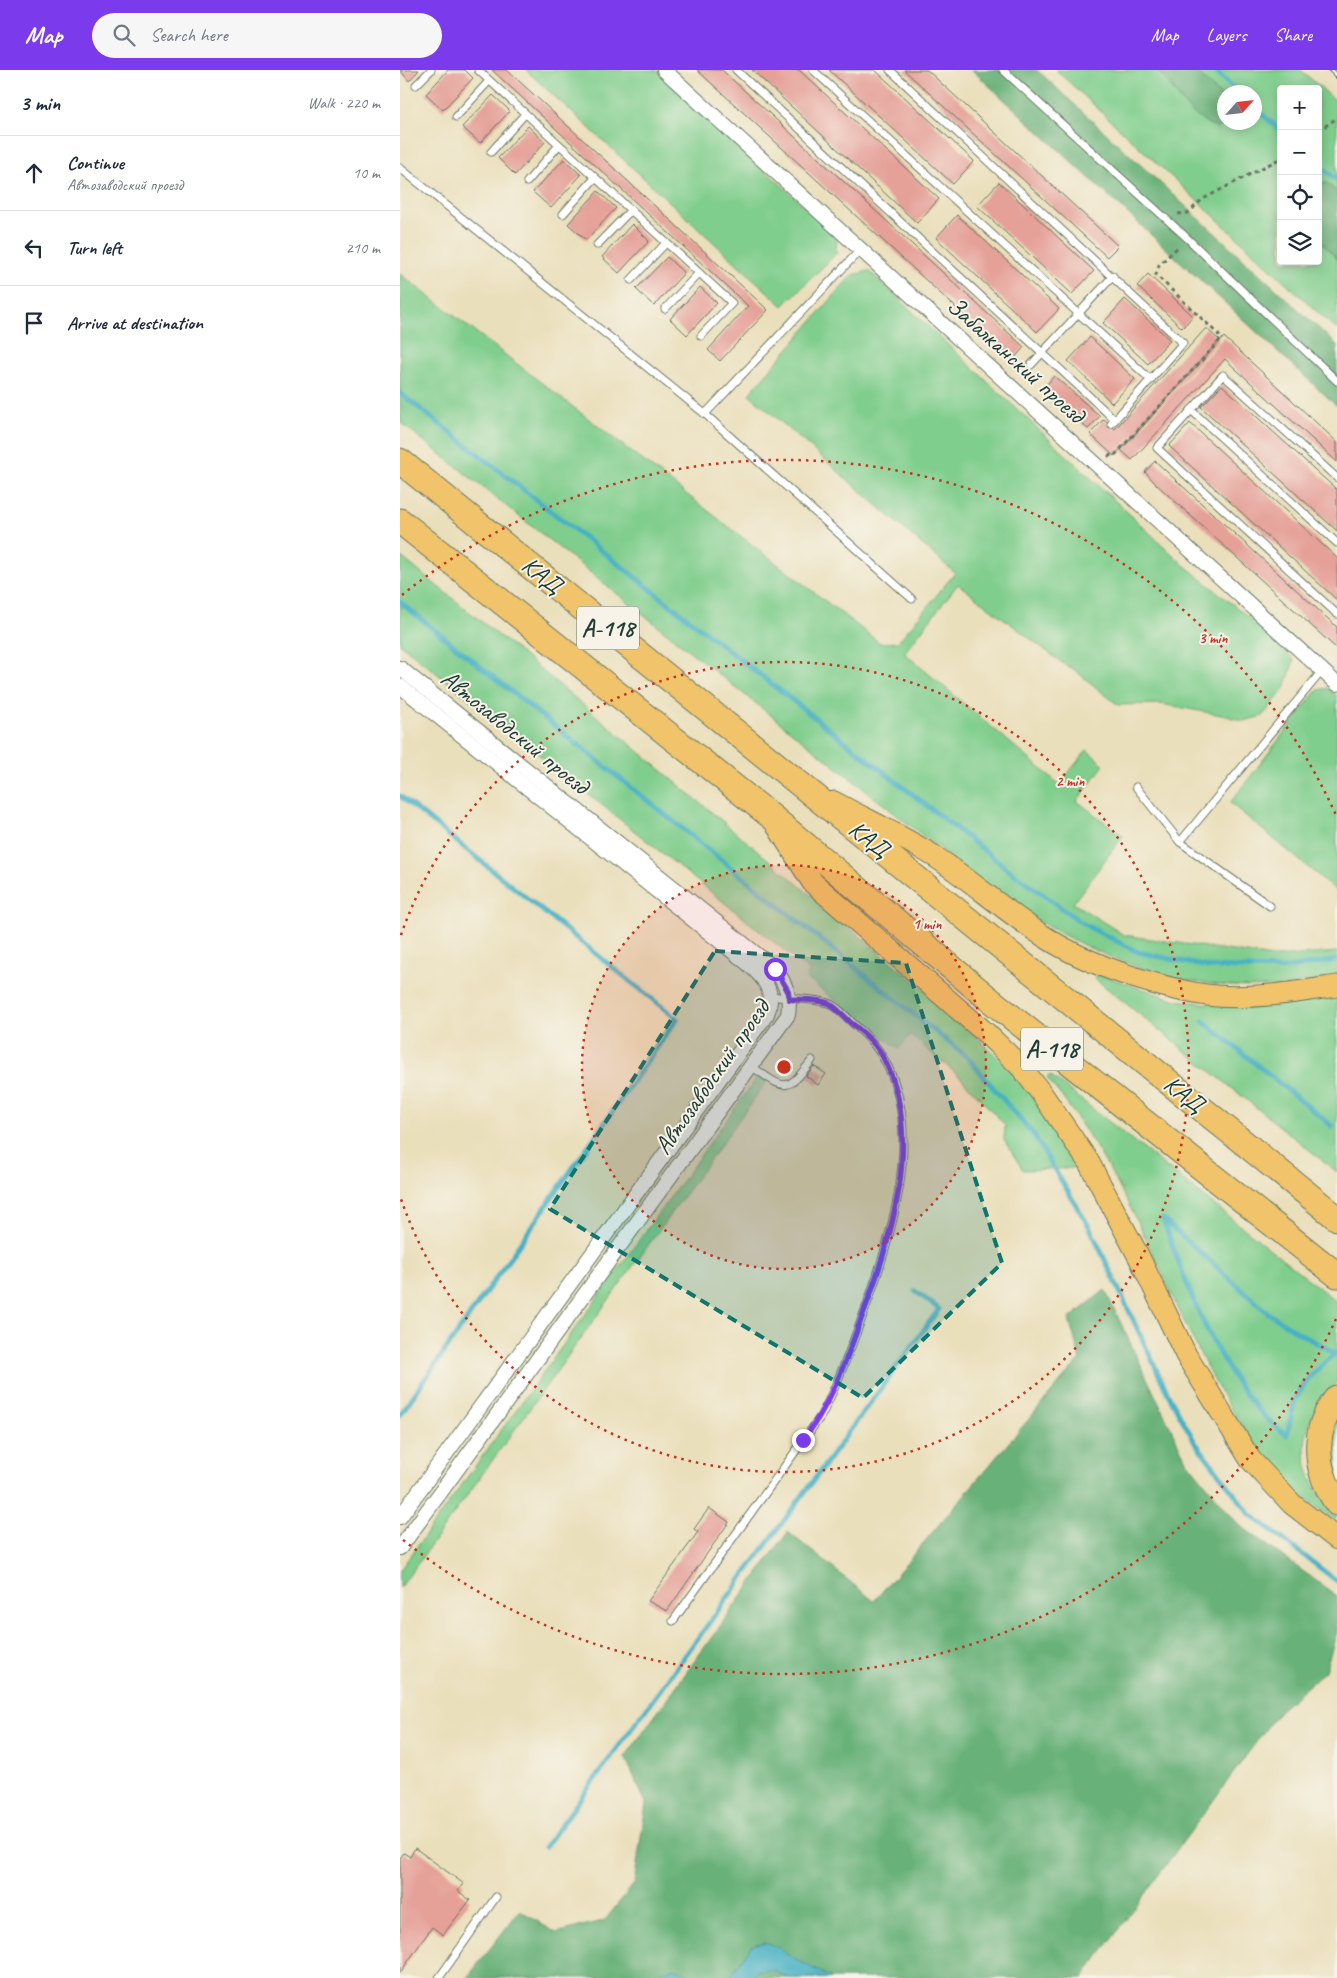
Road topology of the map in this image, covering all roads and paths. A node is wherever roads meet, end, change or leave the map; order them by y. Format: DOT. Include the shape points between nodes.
graph roads {
  1 [pos="430,70"];
  2 [pos="478,70"];
  3 [pos="664,70"];
  4 [pos="736,70"];
  5 [pos="813,70"];
  6 [pos="890,70"];
  7 [pos="1003,70"];
  8 [pos="490,81"];
  9 [pos="416,85"];
  10 [pos="525,114"];
  11 [pos="456,117"];
  12 [pos="1337,118"];
  13 [pos="1321,130"];
  14 [pos="559,145"];
  15 [pos="491,152"];
  16 [pos="1277,160"];
  17 [pos="400,168"];
  18 [pos="595,178"];
  19 [pos="527,182"];
  20 [pos="631,210"];
  21 [pos="563,214"];
  22 [pos="1188,214"];
  23 [pos="1186,237"];
  24 [pos="666,243"];
  25 [pos="597,245"];
  26 [pos="860,249"];
  27 [pos="699,273"];
  28 [pos="1113,276"];
  29 [pos="631,280"];
  30 [pos="665,308"];
  31 [pos="1078,314"];
  32 [pos="701,336"];
  33 [pos="1042,353"];
  34 [pos="1031,365"];
  35 [pos="1151,380"];
  36 [pos="1337,381"];
  37 [pos="1191,410"];
  38 [pos="705,414"];
  39 [pos="1114,456"];
  40 [pos="400,461"];
  41 [pos="1337,478"];
  42 [pos="400,521"];
  43 [pos="1337,543"];
  44 [pos="912,599"];
  45 [pos="1337,614"];
  46 [pos="400,668"];
  47 [pos="1322,671"];
  48 [pos="1337,684"];
  49 [pos="400,686"];
  50 [pos="803,786"];
  51 [pos="1136,787"];
  52 [pos="772,817"];
  53 [pos="1180,842"];
  54 [pos="1270,906"];
  55 [pos="1337,986"];
  56 [pos="771,996"];
  57 [pos="789,999"];
  58 [pos="812,1060"];
  59 [pos="751,1066"];
  60 [pos="1337,1218"];
  61 [pos="1337,1275"];
  62 [pos="1337,1398"];
  63 [pos="1337,1503"];
  64 [pos="400,1517"];
  65 [pos="1337,1539"];
  66 [pos="400,1548"];
  67 [pos="673,1621"];
  68 [pos="496,1897"];
  69 [pos="439,1978"];
  1 -- 9 [label="lane"];
  2 -- 8 [label="lane"];
  3 -- 26 [label="street, Забалканский проезд"];
  4 -- 33 [label="lane"];
  5 -- 31 [label="lane"];
  6 -- 28 [label="lane"];
  7 -- 23 [label="lane"];
  8 -- 10 [label="lane"];
  8 -- 11 [label="lane"];
  10 -- 14 [label="lane"];
  10 -- 15 [label="lane"];
  12 -- 13 [label="path"];
  14 -- 18 [label="lane"];
  14 -- 19 [label="lane"];
  16 -- 22 [label="path" via="1203,199"];
  17 -- 38 [label="lane"];
  18 -- 20 [label="lane"];
  18 -- 21 [label="lane"];
  20 -- 24 [label="lane"];
  20 -- 25 [label="lane"];
  23 -- 36 [label="lane"];
  23 -- 39 [label="path" via="1159,265 1156,275 1221,339"];
  24 -- 27 [label="lane"];
  24 -- 29 [label="lane"];
  26 -- 38 [label="lane"];
  26 -- 47 [label="street, Забалканский проезд"];
  27 -- 30 [label="lane"];
  27 -- 32 [label="lane" via="732,303"];
  28 -- 31 [label="lane"];
  28 -- 35 [label="lane" via="1182,343"];
  31 -- 33 [label="lane"];
  31 -- 35 [label="lane"];
  33 -- 34 [label="lane"];
  33 -- 35 [label="lane" via="1113,422"];
  37 -- 41 [label="lane" via="1223,374"];
  37 -- 43 [label="lane"];
  37 -- 45 [label="lane" via="1157,448"];
  38 -- 44 [label="lane"];
  40 -- 50 [label="highway, КАД / А-118"];
  42 -- 52 [label="highway, КАД / А-118"];
  46 -- 57 [label="street, Автозаводский проезд" via="775,969"];
  47 -- 48 [label="street, Забалканский проезд"];
  47 -- 53 [label="lane"];
  49 -- 56 [label="street, Автозаводский проезд" via="747,963 761,975"];
  50 -- 55 [label="main road" via="934,856 1045,937 1119,971 1216,996 1278,995"];
  50 -- 60 [label="highway, КАД / А-118"];
  51 -- 53 [label="lane"];
  52 -- 61 [label="highway, КАД / А-118" via="989,999"];
  52 -- 65 [label="main road" via="812,883 1022,1068 1088,1161 1186,1355 1250,1459 1292,1504"];
  53 -- 54 [label="lane"];
  56 -- 57 [label="lane"];
  56 -- 64 [label="street, Автозаводский проезд" via="767,1014"];
  57 -- 59 [label="street, Автозаводский проезд" via="788,1015"];
  57 -- 67 [label="lane" via="829,1004 860,1030 885,1060 893,1078 903,1122 901,1171 884,1257 835,1389 821,1416"];
  58 -- 59 [label="lane" via="795,1082 787,1086 780,1086"];
  59 -- 66 [label="street, Автозаводский проезд"];
  62 -- 63 [label="highway" via="1326,1412 1319,1433 1319,1460 1326,1486"];
  68 -- 69 [label="lane"];
}
